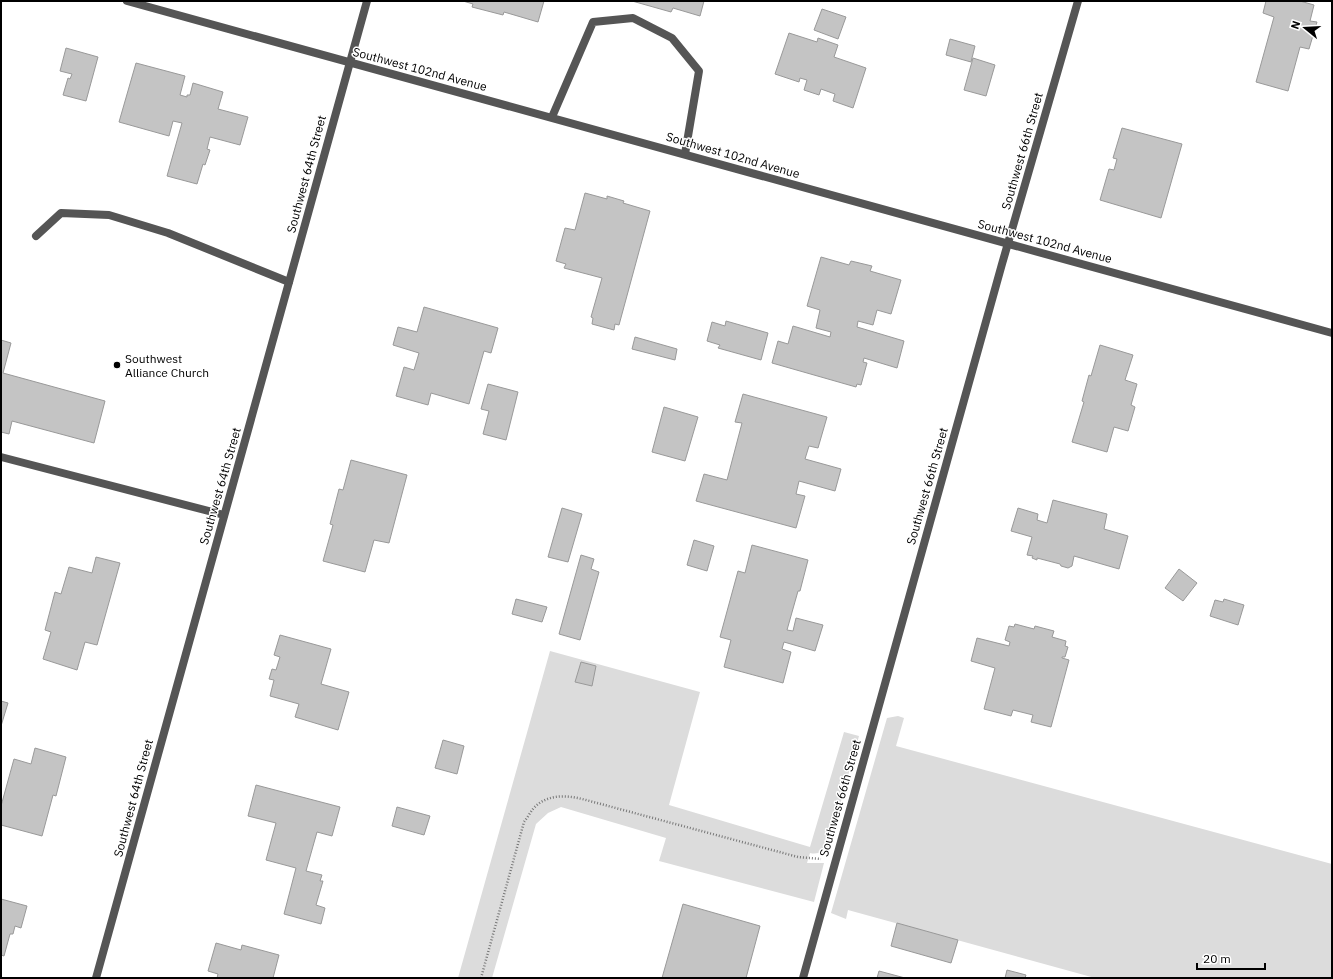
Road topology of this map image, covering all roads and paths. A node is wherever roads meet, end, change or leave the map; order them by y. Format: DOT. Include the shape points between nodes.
graph roads {
  1 [pos="127,1"];
  2 [pos="367,1"];
  3 [pos="1078,1"];
  4 [pos="349,62"];
  5 [pos="552,117"];
  6 [pos="685,154"];
  7 [pos="36,236"];
  8 [pos="1008,243"];
  9 [pos="289,282"];
  10 [pos="1332,333"];
  11 [pos="1,457"];
  12 [pos="224,515"];
  13 [pos="836,859"];
  14 [pos="96,978"];
  15 [pos="481,978"];
  16 [pos="803,978"];
  1 -- 4 [label="street, Southwest 102nd Avenue"];
  2 -- 4 [label="street, Southwest 64th Street"];
  3 -- 8 [label="street, Southwest 66th Street"];
  4 -- 5 [label="street, Southwest 102nd Avenue"];
  4 -- 9 [label="street, Southwest 64th Street"];
  5 -- 6 [label="street, Southwest 102nd Avenue"];
  5 -- 6 [label="street" via="593,22 633,18 672,38 699,71"];
  6 -- 8 [label="street, Southwest 102nd Avenue"];
  7 -- 9 [label="street" via="61,213 109,215 168,233"];
  8 -- 10 [label="street, Southwest 102nd Avenue"];
  8 -- 13 [label="street, Southwest 66th Street"];
  9 -- 12 [label="street, Southwest 64th Street"];
  11 -- 12 [label="street"];
  12 -- 14 [label="street, Southwest 64th Street"];
  13 -- 15 [label="path" via="798,857 571,796 558,796 534,808 524,822"];
  13 -- 16 [label="street, Southwest 66th Street"];
}
